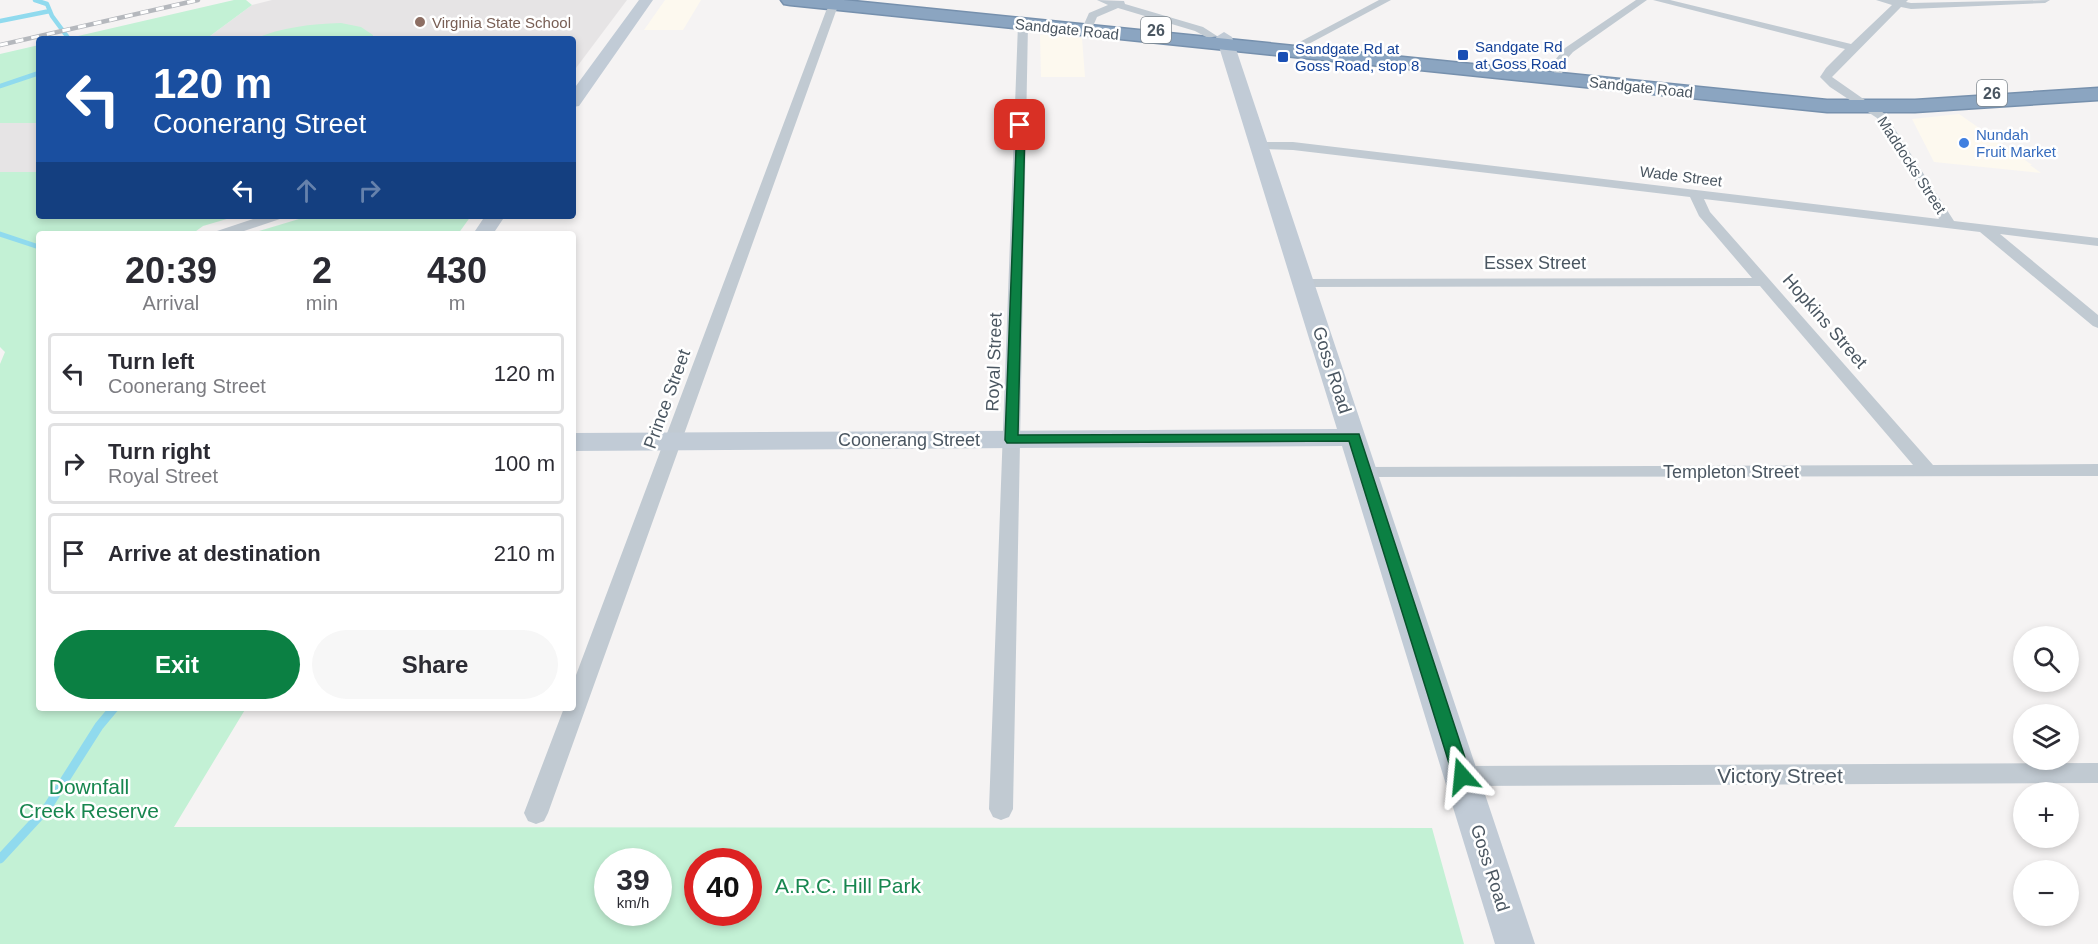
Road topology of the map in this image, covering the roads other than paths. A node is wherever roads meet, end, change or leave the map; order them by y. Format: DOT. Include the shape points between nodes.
graph roads {
  1 [pos="646,0"];
  2 [pos="790,0"];
  3 [pos="871,0"];
  4 [pos="1102,0"];
  5 [pos="1128,0"];
  6 [pos="1386,0"];
  7 [pos="1642,0"];
  8 [pos="1658,0"];
  9 [pos="1881,0"];
  10 [pos="2045,0"];
  11 [pos="837,2"];
  12 [pos="1901,2"];
  13 [pos="1116,5"];
  14 [pos="1023,24"];
  15 [pos="1087,27"];
  16 [pos="1221,39"];
  17 [pos="1299,45"];
  18 [pos="1853,48"];
  19 [pos="1558,72"];
  20 [pos="2098,87"];
  21 [pos="2098,94"];
  22 [pos="1853,97"];
  23 [pos="576,98"];
  24 [pos="1871,107"];
  25 [pos="1260,145"];
  26 [pos="1695,194"];
  27 [pos="266,219"];
  28 [pos="1950,225"];
  29 [pos="1985,229"];
  30 [pos="231,231"];
  31 [pos="2098,242"];
  32 [pos="1766,282"];
  33 [pos="1304,283"];
  34 [pos="2098,323"];
  35 [pos="1354,437"];
  36 [pos="1012,440"];
  37 [pos="576,442"];
  38 [pos="672,442"];
  39 [pos="2098,470"];
  40 [pos="1929,472"];
  41 [pos="1365,473"];
  42 [pos="576,704"];
  43 [pos="573,711"];
  44 [pos="2098,773"];
  45 [pos="1462,776"];
  46 [pos="1002,809"];
  47 [pos="536,813"];
  48 [pos="1515,944"];
  1 -- 23 [label="street"];
  2 -- 11 [label="highway, Sandgate Road / 26"];
  3 -- 15 [label="highway, Sandgate Road / 26"];
  4 -- 13 [label="street"];
  5 -- 13 [label="street"];
  6 -- 17 [label="street"];
  7 -- 19 [label="street" via="1569,51 1560,60"];
  8 -- 18 [label="street"];
  9 -- 12 [label="street"];
  10 -- 12 [label="street" via="1917,6"];
  11 -- 14 [label="highway, Sandgate Road / 26"];
  11 -- 38 [label="street, Prince Street"];
  12 -- 18 [label="street"];
  13 -- 15 [label="street" via="1093,15"];
  13 -- 16 [label="street"];
  14 -- 15 [label="highway, Sandgate Road / 26"];
  14 -- 36 [label="street, Royal Street"];
  15 -- 16 [label="highway, Sandgate Road / 26"];
  16 -- 17 [label="highway, Sandgate Road / 26"];
  16 -- 24 [label="highway, Sandgate Road / 26" via="1806,104"];
  16 -- 25 [label="street, Goss Road"];
  17 -- 19 [label="highway, Sandgate Road / 26"];
  18 -- 22 [label="street" via="1826,77"];
  19 -- 22 [label="highway, Sandgate Road / 26"];
  20 -- 22 [label="highway, Sandgate Road / 26"];
  21 -- 24 [label="highway, Sandgate Road / 26"];
  22 -- 24 [label="street"];
  24 -- 28 [label="street, Maddocks Street" via="1881,116"];
  25 -- 26 [label="street, Wade Street"];
  25 -- 33 [label="street, Goss Road"];
  26 -- 28 [label="street, Wade Street"];
  26 -- 32 [label="street, Hopkins Street" via="1704,213"];
  27 -- 30 [label="street"];
  28 -- 29 [label="street, Wade Street"];
  29 -- 31 [label="street, Wade Street"];
  29 -- 34 [label="street"];
  32 -- 33 [label="street, Essex Street"];
  32 -- 40 [label="street, Hopkins Street"];
  33 -- 35 [label="street, Goss Road"];
  35 -- 36 [label="street, Coonerang Street"];
  35 -- 41 [label="street, Goss Road"];
  36 -- 38 [label="street, Coonerang Street"];
  36 -- 46 [label="street, Royal Street"];
  37 -- 38 [label="street, Coonerang Street"];
  38 -- 42 [label="street, Prince Street"];
  39 -- 40 [label="street, Templeton Street"];
  40 -- 41 [label="street, Templeton Street"];
  41 -- 45 [label="street, Goss Road"];
  43 -- 47 [label="street, Prince Street"];
  44 -- 45 [label="street, Victory Street"];
  45 -- 48 [label="street, Goss Road"];
}
